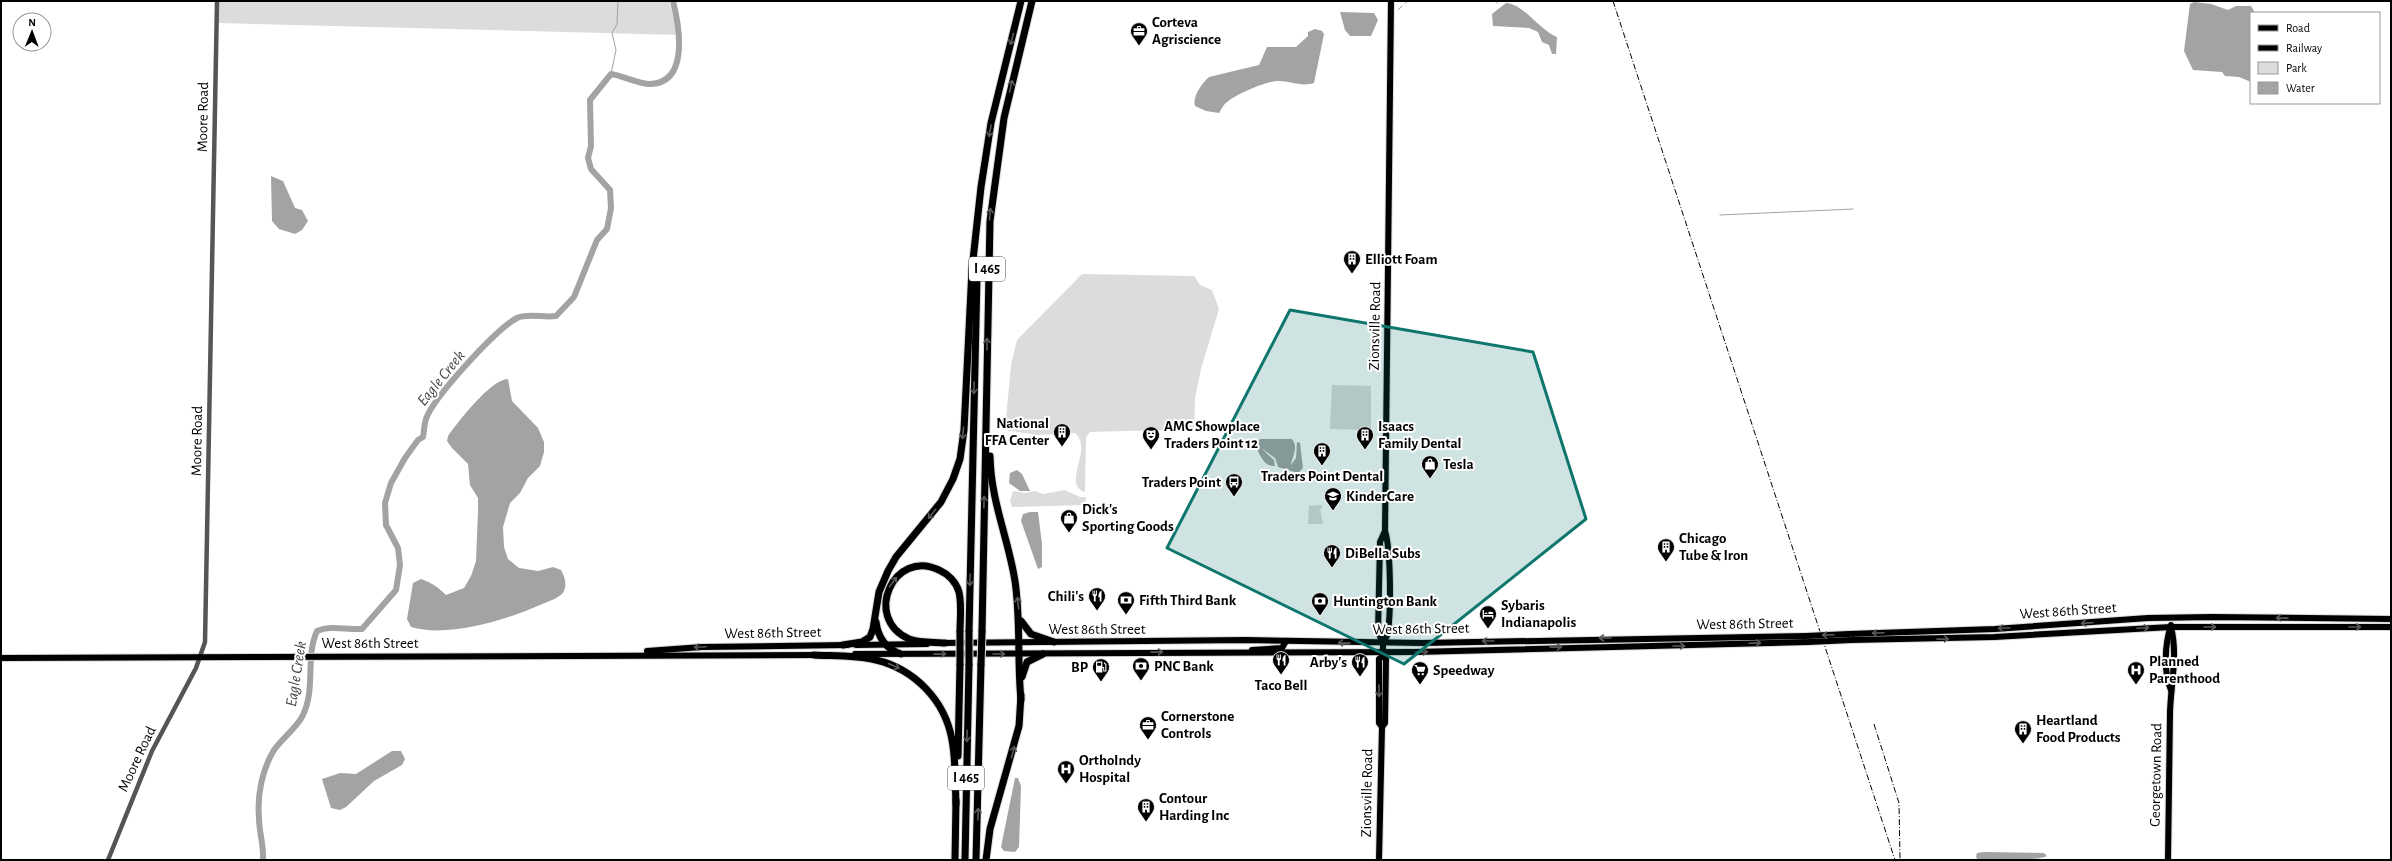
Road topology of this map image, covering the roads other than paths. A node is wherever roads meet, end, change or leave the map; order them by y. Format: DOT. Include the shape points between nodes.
graph roads {
  1 [pos="217,1"];
  2 [pos="1021,1"];
  3 [pos="1032,1"];
  4 [pos="1391,1"];
  5 [pos="978,223"];
  6 [pos="988,371"];
  7 [pos="1385,531"];
  8 [pos="1380,576"];
  9 [pos="1388,597"];
  10 [pos="876,608"];
  11 [pos="1019,617"];
  12 [pos="2173,618"];
  13 [pos="2391,618"];
  14 [pos="2171,626"];
  15 [pos="2391,626"];
  16 [pos="1984,629"];
  17 [pos="1850,637"];
  18 [pos="1807,639"];
  19 [pos="1957,639"];
  20 [pos="1020,642"];
  21 [pos="1054,642"];
  22 [pos="1286,642"];
  23 [pos="945,643"];
  24 [pos="1383,643"];
  25 [pos="843,645"];
  26 [pos="887,645"];
  27 [pos="1241,652"];
  28 [pos="619,654"];
  29 [pos="901,654"];
  30 [pos="1020,654"];
  31 [pos="1043,654"];
  32 [pos="1383,654"];
  33 [pos="814,655"];
  34 [pos="201,657"];
  35 [pos="1,658"];
  36 [pos="1021,700"];
  37 [pos="956,804"];
  38 [pos="108,860"];
  39 [pos="955,860"];
  40 [pos="965,860"];
  41 [pos="976,860"];
  42 [pos="986,860"];
  43 [pos="1379,860"];
  44 [pos="2168,860"];
  1 -- 34 [label="street, Moore Road" via="207,600 205,642"];
  2 -- 5 [label="highway, I 465, one-way" via="991,123"];
  6 -- 3 [label="highway, I 465, one-way" via="988,260 994,178 1006,109"];
  4 -- 7 [label="main road, Zionsville Road"];
  5 -- 10 [label="highway, one-way" via="972,269 964,430 960,459 941,502 890,566 879,592"];
  5 -- 40 [label="highway, I 465, one-way, bridge"];
  11 -- 6 [label="highway, one-way" via="1013,569 994,503 991,482"];
  41 -- 6 [label="highway, I 465, one-way, bridge"];
  7 -- 8 [label="main road, Zionsville Road" via="1380,542"];
  7 -- 9 [label="main road, Zionsville Road" via="1389,544"];
  8 -- 9 [label="main road" via="1384,594"];
  8 -- 24 [label="main road, Zionsville Road" via="1378,632"];
  9 -- 24 [label="main road, Zionsville Road" via="1388,633"];
  10 -- 25 [label="highway" via="870,637 862,642"];
  10 -- 26 [label="highway" via="877,629"];
  11 -- 20 [label="highway"];
  11 -- 21 [label="highway" via="1027,631"];
  13 -- 12 [label="main road, West 86th Street, one-way"];
  12 -- 14 [label="main road, Georgetown Road"];
  12 -- 16 [label="main road, West 86th Street, one-way"];
  14 -- 15 [label="main road, West 86th Street, one-way"];
  19 -- 14 [label="main road, West 86th Street, one-way"];
  14 -- 44 [label="main road, Georgetown Road" via="2174,636 2174,680 2171,690"];
  16 -- 17 [label="main road, West 86th Street, one-way"];
  16 -- 19 [label="main road" via="1971,634 1959,634"];
  17 -- 18 [label="main road, West 86th Street, bridge"];
  17 -- 19 [label="main road, West 86th Street, one-way"];
  18 -- 24 [label="main road, West 86th Street, one-way"];
  32 -- 18 [label="main road, West 86th Street, one-way"];
  20 -- 21 [label="main road, West 86th Street"];
  20 -- 23 [label="main road, West 86th Street"];
  20 -- 30 [label="highway"];
  21 -- 22 [label="main road, West 86th Street"];
  24 -- 22 [label="main road, West 86th Street, one-way"];
  22 -- 27 [label="main road" via="1282,648"];
  23 -- 26 [label="main road, West 86th Street"];
  23 -- 37 [label="highway, one-way, bridge" via="909,639 891,623 886,610 886,596 899,575 912,568 926,566 940,570 949,576 960,598"];
  24 -- 32 [label="main road, Zionsville Road"];
  25 -- 26 [label="main road, West 86th Street"];
  25 -- 28 [label="main road, West 86th Street, one-way" via="702,647"];
  26 -- 29 [label="highway"];
  31 -- 27 [label="main road, West 86th Street, one-way"];
  27 -- 32 [label="main road, West 86th Street"];
  28 -- 33 [label="main road, West 86th Street"];
  28 -- 34 [label="main road, West 86th Street"];
  29 -- 30 [label="main road, West 86th Street, one-way"];
  29 -- 33 [label="main road, West 86th Street"];
  30 -- 31 [label="main road, West 86th Street"];
  30 -- 36 [label="highway"];
  31 -- 36 [label="highway" via="1031,659 1024,667"];
  32 -- 43 [label="main road, Zionsville Road" via="1379,658 1378,723 1382,727"];
  33 -- 37 [label="highway, one-way" via="877,660 904,671 928,691 943,712 951,734"];
  34 -- 35 [label="main road, West 86th Street"];
  34 -- 38 [label="street, Moore Road" via="152,751"];
  42 -- 36 [label="highway, one-way" via="990,830 1019,726"];
  37 -- 39 [label="highway"];
}
